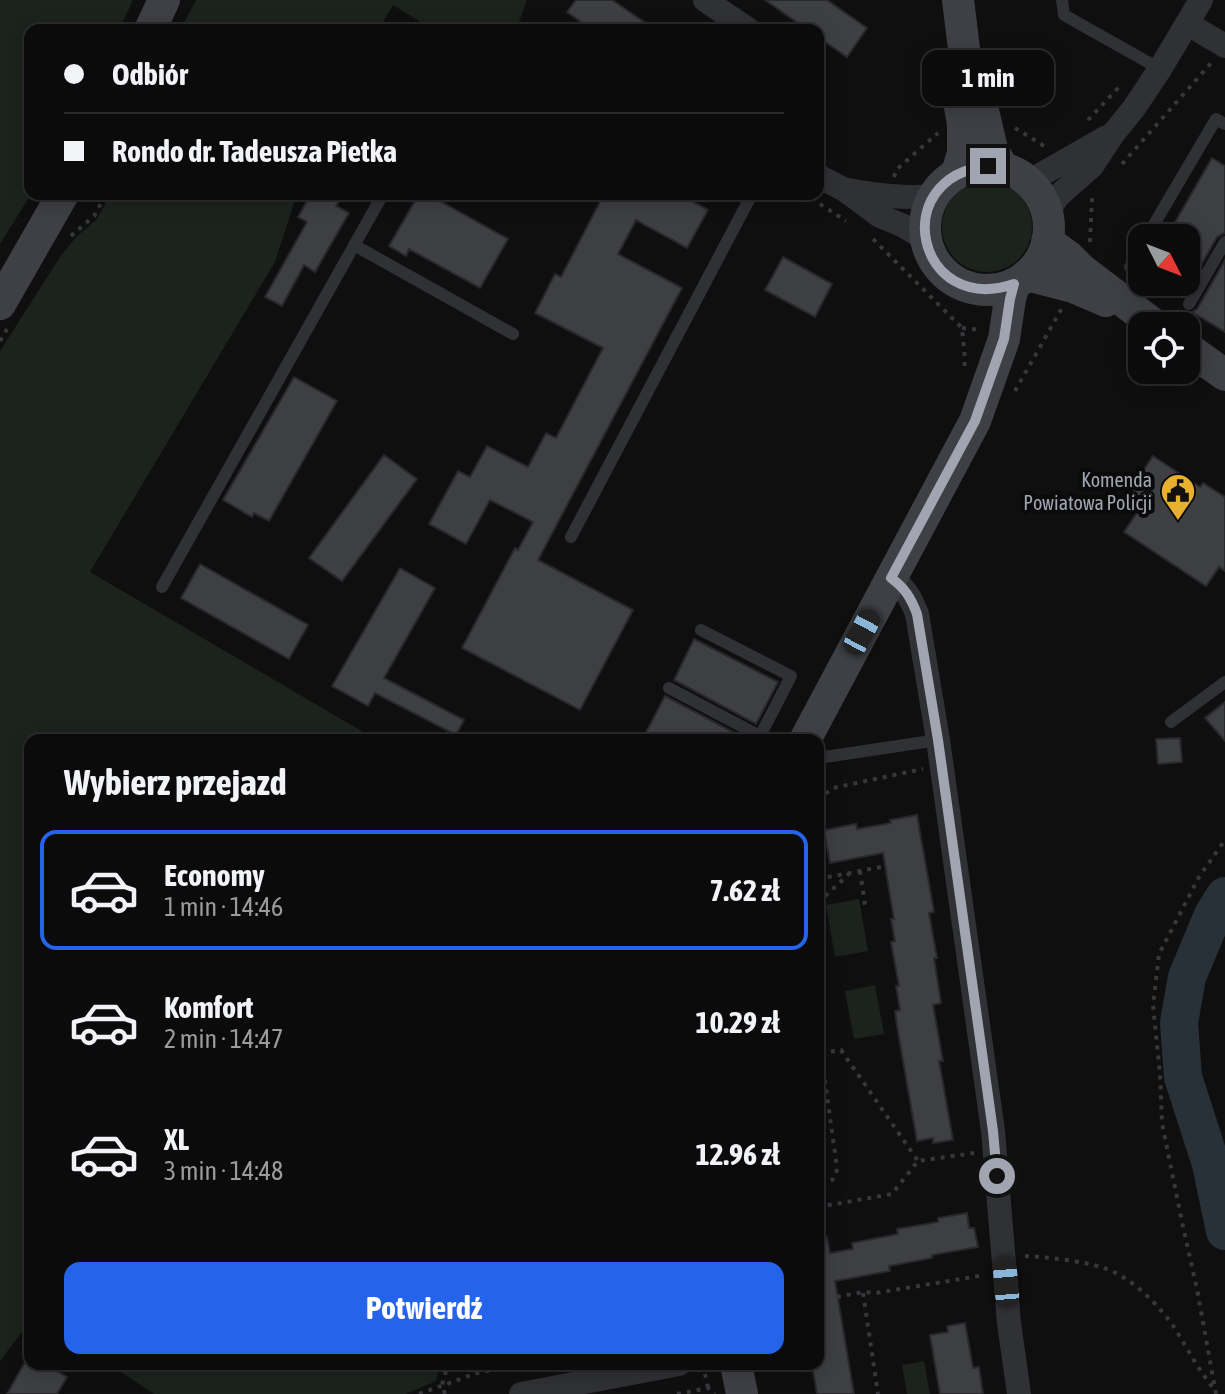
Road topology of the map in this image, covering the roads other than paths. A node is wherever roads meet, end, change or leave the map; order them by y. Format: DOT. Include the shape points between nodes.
graph roads {
  1 [pos="164,0"];
  2 [pos="705,0"];
  3 [pos="958,0"];
  4 [pos="1062,0"];
  5 [pos="1201,0"];
  6 [pos="153,24"];
  7 [pos="740,24"];
  8 [pos="1188,24"];
  9 [pos="1225,46"];
  10 [pos="1150,64"];
  11 [pos="967,73"];
  12 [pos="1225,124"];
  13 [pos="1113,134"];
  14 [pos="957,173"];
  15 [pos="1016,175"];
  16 [pos="824,179"];
  17 [pos="845,190"];
  18 [pos="933,196"];
  19 [pos="60,200"];
  20 [pos="374,200"];
  21 [pos="749,200"];
  22 [pos="1154,224"];
  23 [pos="1047,227"];
  24 [pos="925,239"];
  25 [pos="1225,242"];
  26 [pos="354,245"];
  27 [pos="1021,279"];
  28 [pos="964,286"];
  29 [pos="0,304"];
  30 [pos="1189,304"];
  31 [pos="1129,312"];
  32 [pos="1138,312"];
  33 [pos="513,334"];
  34 [pos="1200,357"];
  35 [pos="1225,375"];
  36 [pos="974,382"];
  37 [pos="571,537"];
  38 [pos="891,578"];
  39 [pos="162,587"];
  40 [pos="701,630"];
  41 [pos="1225,682"];
  42 [pos="669,688"];
  43 [pos="1171,722"];
  44 [pos="752,734"];
  45 [pos="761,734"];
  46 [pos="808,734"];
  47 [pos="938,740"];
  48 [pos="824,757"];
  49 [pos="647,1370"];
  50 [pos="737,1370"];
  51 [pos="521,1394"];
  52 [pos="742,1394"];
  53 [pos="1019,1394"];
  1 -- 6 [label="street"];
  2 -- 7 [label="street"];
  3 -- 11 [label="street"];
  4 -- 10 [label="lane" via="1064,15"];
  5 -- 8 [label="street"];
  8 -- 9 [label="street"];
  8 -- 10 [label="street"];
  10 -- 13 [label="street" via="1134,108"];
  11 -- 14 [label="street"];
  11 -- 15 [label="street" via="992,149"];
  12 -- 22 [label="lane" via="1216,119"];
  13 -- 15 [label="street"];
  13 -- 23 [label="street" via="1092,166 1058,196"];
  14 -- 15 [label="street" via="988,166"];
  14 -- 18 [label="street"];
  15 -- 23 [label="street" via="1036,191"];
  16 -- 17 [label="street"];
  17 -- 18 [label="street" via="888,197"];
  17 -- 24 [label="street"];
  18 -- 24 [label="street"];
  19 -- 29 [label="street"];
  20 -- 26 [label="lane"];
  21 -- 37 [label="lane"];
  23 -- 27 [label="street" via="1036,265"];
  23 -- 32 [label="street" via="1082,270"];
  24 -- 28 [label="street" via="939,267"];
  25 -- 30 [label="lane"];
  26 -- 33 [label="lane"];
  26 -- 39 [label="lane"];
  27 -- 28 [label="street" via="998,289"];
  27 -- 31 [label="street" via="1073,287"];
  27 -- 36 [label="street" via="1010,299 1004,339"];
  28 -- 36 [label="street" via="979,303 987,338"];
  34 -- 35 [label="street"];
  36 -- 38 [label="street" via="975,421"];
  38 -- 46 [label="street"];
  38 -- 47 [label="street" via="904,588 917,614"];
  40 -- 45 [label="lane" via="791,676"];
  41 -- 43 [label="lane"];
  42 -- 44 [label="lane"];
  47 -- 48 [label="lane"];
  47 -- 53 [label="street" via="993,1131"];
  49 -- 51 [label="street"];
  50 -- 52 [label="street"];
}
